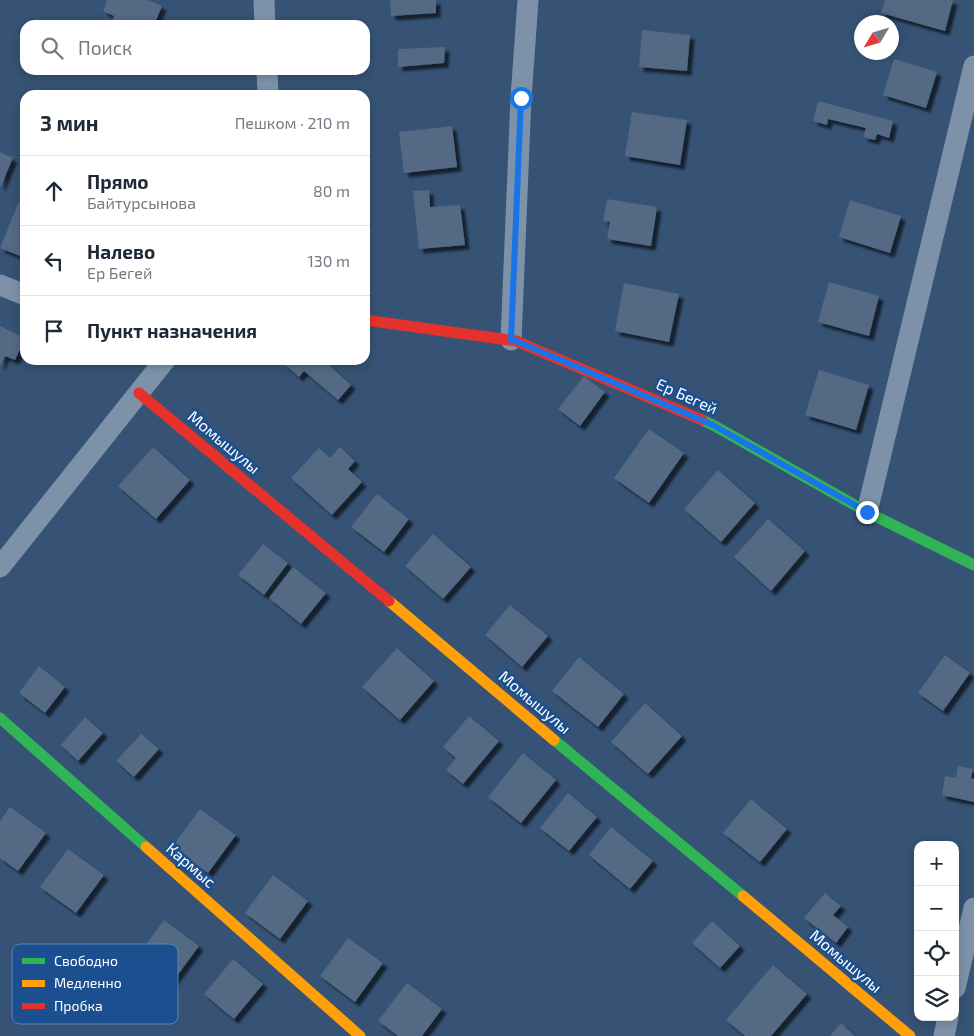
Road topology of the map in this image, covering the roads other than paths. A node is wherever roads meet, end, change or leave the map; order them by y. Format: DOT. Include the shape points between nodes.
graph roads {
  1 [pos="263,0"];
  2 [pos="528,0"];
  3 [pos="265,20"];
  4 [pos="974,66"];
  5 [pos="267,75"];
  6 [pos="268,90"];
  7 [pos="0,285"];
  8 [pos="20,293"];
  9 [pos="370,321"];
  10 [pos="511,340"];
  11 [pos="161,365"];
  12 [pos="139,392"];
  13 [pos="867,512"];
  14 [pos="974,565"];
  15 [pos="0,567"];
  16 [pos="0,718"];
  17 [pos="974,908"];
  18 [pos="958,976"];
  19 [pos="947,1021"];
  20 [pos="360,1036"];
  21 [pos="910,1036"];
  22 [pos="944,1036"];
  1 -- 3 [label="street"];
  2 -- 10 [label="street"];
  4 -- 13 [label="street"];
  5 -- 6 [label="street"];
  7 -- 8 [label="street"];
  9 -- 10 [label="street, Ер Бегей"];
  10 -- 13 [label="street, Ер Бегей" via="713,425"];
  11 -- 12 [label="street"];
  12 -- 15 [label="street"];
  12 -- 21 [label="street, Момышулы"];
  13 -- 14 [label="street, Ер Бегей"];
  16 -- 20 [label="street, Кармыс"];
  17 -- 18 [label="street"];
  19 -- 22 [label="street"];
}
